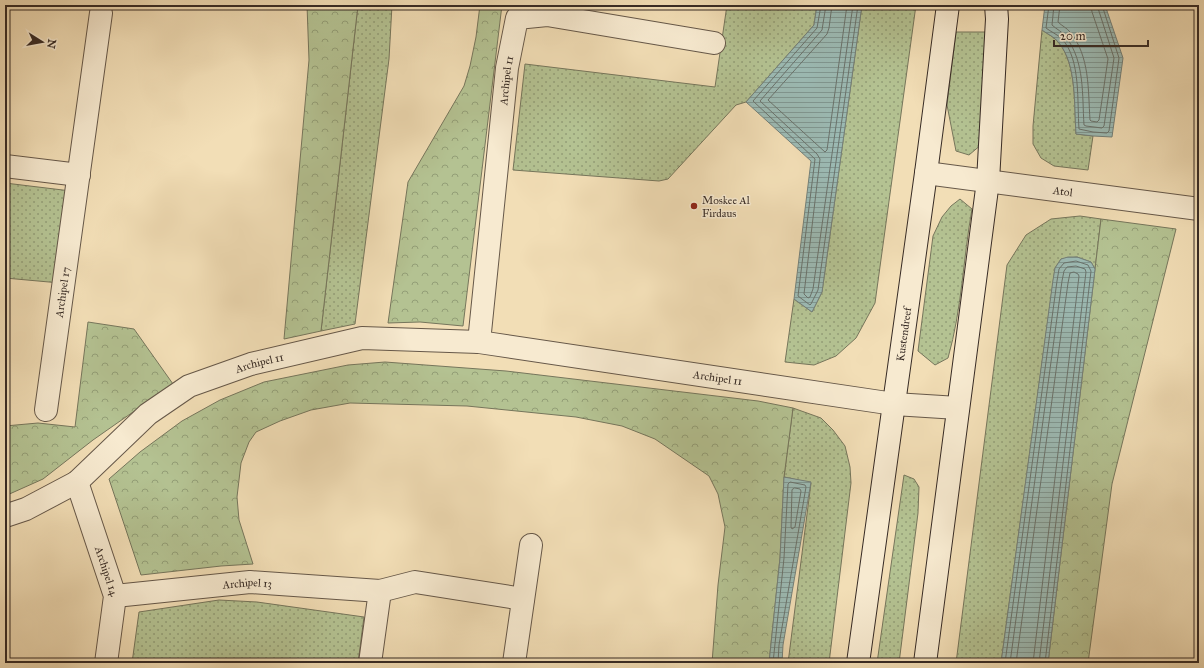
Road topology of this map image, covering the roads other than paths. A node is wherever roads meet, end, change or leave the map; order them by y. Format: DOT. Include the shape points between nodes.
graph roads {
  1 [pos="948,5"];
  2 [pos="996,5"];
  3 [pos="101,13"];
  4 [pos="714,42"];
  5 [pos="5,166"];
  6 [pos="926,174"];
  7 [pos="79,175"];
  8 [pos="988,181"];
  9 [pos="1199,209"];
  10 [pos="479,342"];
  11 [pos="894,404"];
  12 [pos="958,408"];
  13 [pos="46,410"];
  14 [pos="77,482"];
  15 [pos="5,516"];
  16 [pos="531,546"];
  17 [pos="380,591"];
  18 [pos="115,596"];
  19 [pos="523,599"];
  20 [pos="106,663"];
  21 [pos="370,663"];
  22 [pos="514,663"];
  23 [pos="858,663"];
  24 [pos="925,663"];
  1 -- 6 [label="street, Kustendreef"];
  2 -- 8 [label="street" via="998,19"];
  3 -- 7 [label="street, Archipel 17"];
  4 -- 10 [label="street, Archipel 11" via="547,15 517,18 507,68"];
  5 -- 7 [label="street"];
  6 -- 8 [label="street, Atol"];
  6 -- 11 [label="street, Kustendreef"];
  7 -- 13 [label="street, Archipel 17"];
  8 -- 9 [label="street, Atol"];
  8 -- 12 [label="street"];
  10 -- 11 [label="street, Archipel 11"];
  10 -- 14 [label="street, Archipel 11" via="362,338 251,364 189,386 148,414"];
  11 -- 12 [label="street, Archipel 11"];
  11 -- 23 [label="street, Kustendreef"];
  12 -- 24 [label="street"];
  14 -- 15 [label="street, Archipel 11" via="26,509"];
  14 -- 18 [label="street, Archipel 14"];
  16 -- 19 [label="street"];
  17 -- 18 [label="street, Archipel 13" via="250,582"];
  17 -- 19 [label="street, Archipel 13" via="415,582"];
  17 -- 21 [label="street"];
  18 -- 20 [label="street, Archipel 14"];
  19 -- 22 [label="street"];
}
